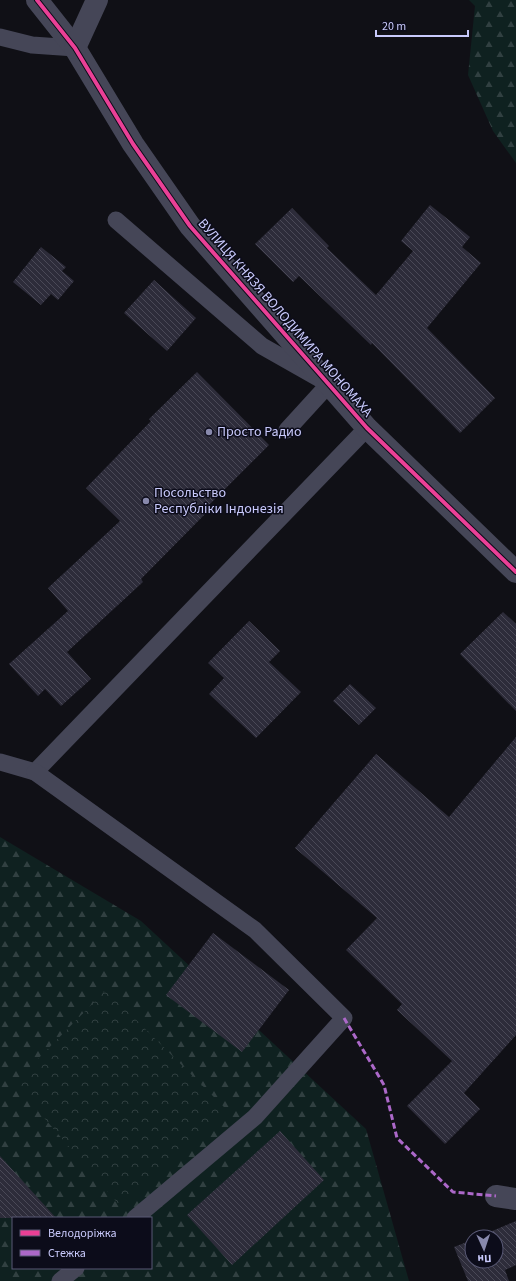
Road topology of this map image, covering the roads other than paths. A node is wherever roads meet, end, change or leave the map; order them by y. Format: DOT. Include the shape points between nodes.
graph roads {
  1 [pos="37,0"];
  2 [pos="97,0"];
  3 [pos="0,37"];
  4 [pos="32,45"];
  5 [pos="75,48"];
  6 [pos="0,50"];
  7 [pos="116,220"];
  8 [pos="329,384"];
  9 [pos="367,428"];
  10 [pos="288,430"];
  11 [pos="516,572"];
  12 [pos="0,762"];
  13 [pos="35,772"];
  14 [pos="136,1217"];
  15 [pos="75,1269"];
  16 [pos="60,1281"];
  1 -- 5 [label="street, ВУЛИЦЯ КНЯЗЯ ВОЛОДИМИРА МОНОМАХА"];
  2 -- 5 [label="street"];
  3 -- 4 [label="lane"];
  4 -- 5 [label="lane"];
  4 -- 6 [label="lane"];
  5 -- 8 [label="street, ВУЛИЦЯ КНЯЗЯ ВОЛОДИМИРА МОНОМАХА" via="133,144 190,226"];
  7 -- 8 [label="lane" via="262,346"];
  8 -- 9 [label="street, ВУЛИЦЯ КНЯЗЯ ВОЛОДИМИРА МОНОМАХА"];
  8 -- 10 [label="lane"];
  9 -- 11 [label="street, ВУЛИЦЯ КНЯЗЯ ВОЛОДИМИРА МОНОМАХА"];
  9 -- 13 [label="lane"];
  12 -- 13 [label="lane"];
  13 -- 14 [label="lane" via="255,930 344,1018 255,1117"];
  15 -- 16 [label="lane"];
}
